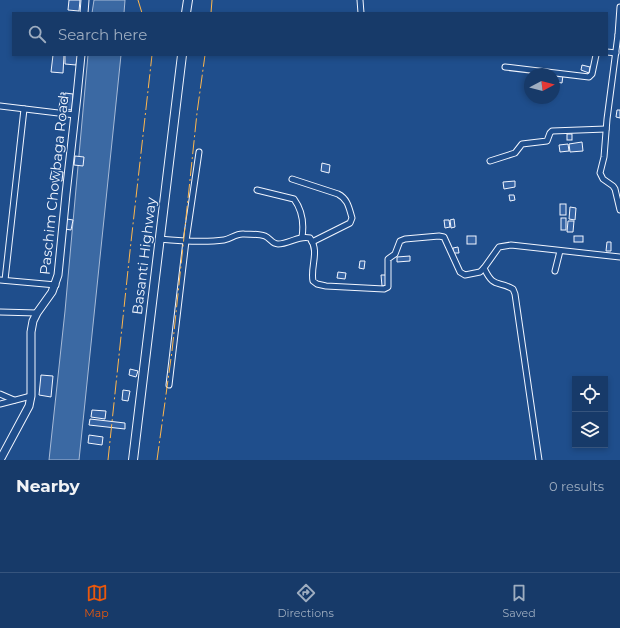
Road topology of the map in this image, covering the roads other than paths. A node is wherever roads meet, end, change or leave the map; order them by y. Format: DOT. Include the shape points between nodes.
graph roads {
  1 [pos="85,0"];
  2 [pos="188,0"];
  3 [pos="360,0"];
  4 [pos="620,7"];
  5 [pos="84,12"];
  6 [pos="186,12"];
  7 [pos="361,12"];
  8 [pos="619,36"];
  9 [pos="608,52"];
  10 [pos="616,53"];
  11 [pos="81,56"];
  12 [pos="182,56"];
  13 [pos="596,56"];
  14 [pos="505,67"];
  15 [pos="0,106"];
  16 [pos="24,109"];
  17 [pos="74,115"];
  18 [pos="606,129"];
  19 [pos="199,152"];
  20 [pos="490,161"];
  21 [pos="292,179"];
  22 [pos="257,190"];
  23 [pos="620,210"];
  24 [pos="302,237"];
  25 [pos="163,240"];
  26 [pos="188,241"];
  27 [pos="314,244"];
  28 [pos="560,251"];
  29 [pos="620,257"];
  30 [pos="484,268"];
  31 [pos="555,271"];
  32 [pos="2,280"];
  33 [pos="56,285"];
  34 [pos="0,312"];
  35 [pos="37,313"];
  36 [pos="169,386"];
  37 [pos="0,394"];
  38 [pos="31,396"];
  39 [pos="15,400"];
  40 [pos="0,404"];
  41 [pos="0,460"];
  42 [pos="133,460"];
  43 [pos="539,460"];
  1 -- 5 [label="street"];
  2 -- 6 [label="main road"];
  3 -- 7 [label="street"];
  4 -- 8 [label="street"];
  8 -- 10 [label="street"];
  9 -- 10 [label="street"];
  10 -- 18 [label="street"];
  11 -- 17 [label="street, Paschim Chowbaga Road"];
  12 -- 25 [label="main road, Basanti Highway"];
  13 -- 14 [label="street" via="589,77"];
  15 -- 16 [label="street"];
  16 -- 17 [label="street"];
  16 -- 32 [label="street"];
  17 -- 33 [label="street, Paschim Chowbaga Road"];
  18 -- 20 [label="street" via="552,131 547,140 522,144 515,153"];
  18 -- 23 [label="street" via="600,173 602,179 615,189"];
  19 -- 26 [label="street"];
  21 -- 27 [label="street" via="338,194 348,204 352,218 350,224"];
  22 -- 24 [label="street" via="294,199 302,219"];
  24 -- 26 [label="street" via="278,244 266,236 242,233 225,240"];
  24 -- 27 [label="street" via="310,238"];
  25 -- 26 [label="street"];
  25 -- 42 [label="main road, Basanti Highway"];
  26 -- 36 [label="street"];
  27 -- 30 [label="street" via="313,281 333,287 388,287 388,259 395,254 400,241 418,238 442,236 462,274 480,272"];
  28 -- 29 [label="street"];
  28 -- 30 [label="street" via="502,245"];
  28 -- 31 [label="street"];
  30 -- 43 [label="street" via="491,281 509,286 515,294"];
  32 -- 33 [label="street"];
  33 -- 35 [label="street, Paschim Chowbaga Road"];
  34 -- 35 [label="street"];
  35 -- 38 [label="street, Paschim Chowbaga Road" via="31,332"];
  37 -- 39 [label="street"];
  38 -- 39 [label="street"];
  38 -- 41 [label="street, Paschim Chowbaga Road" via="25,415"];
  39 -- 40 [label="street"];
}
